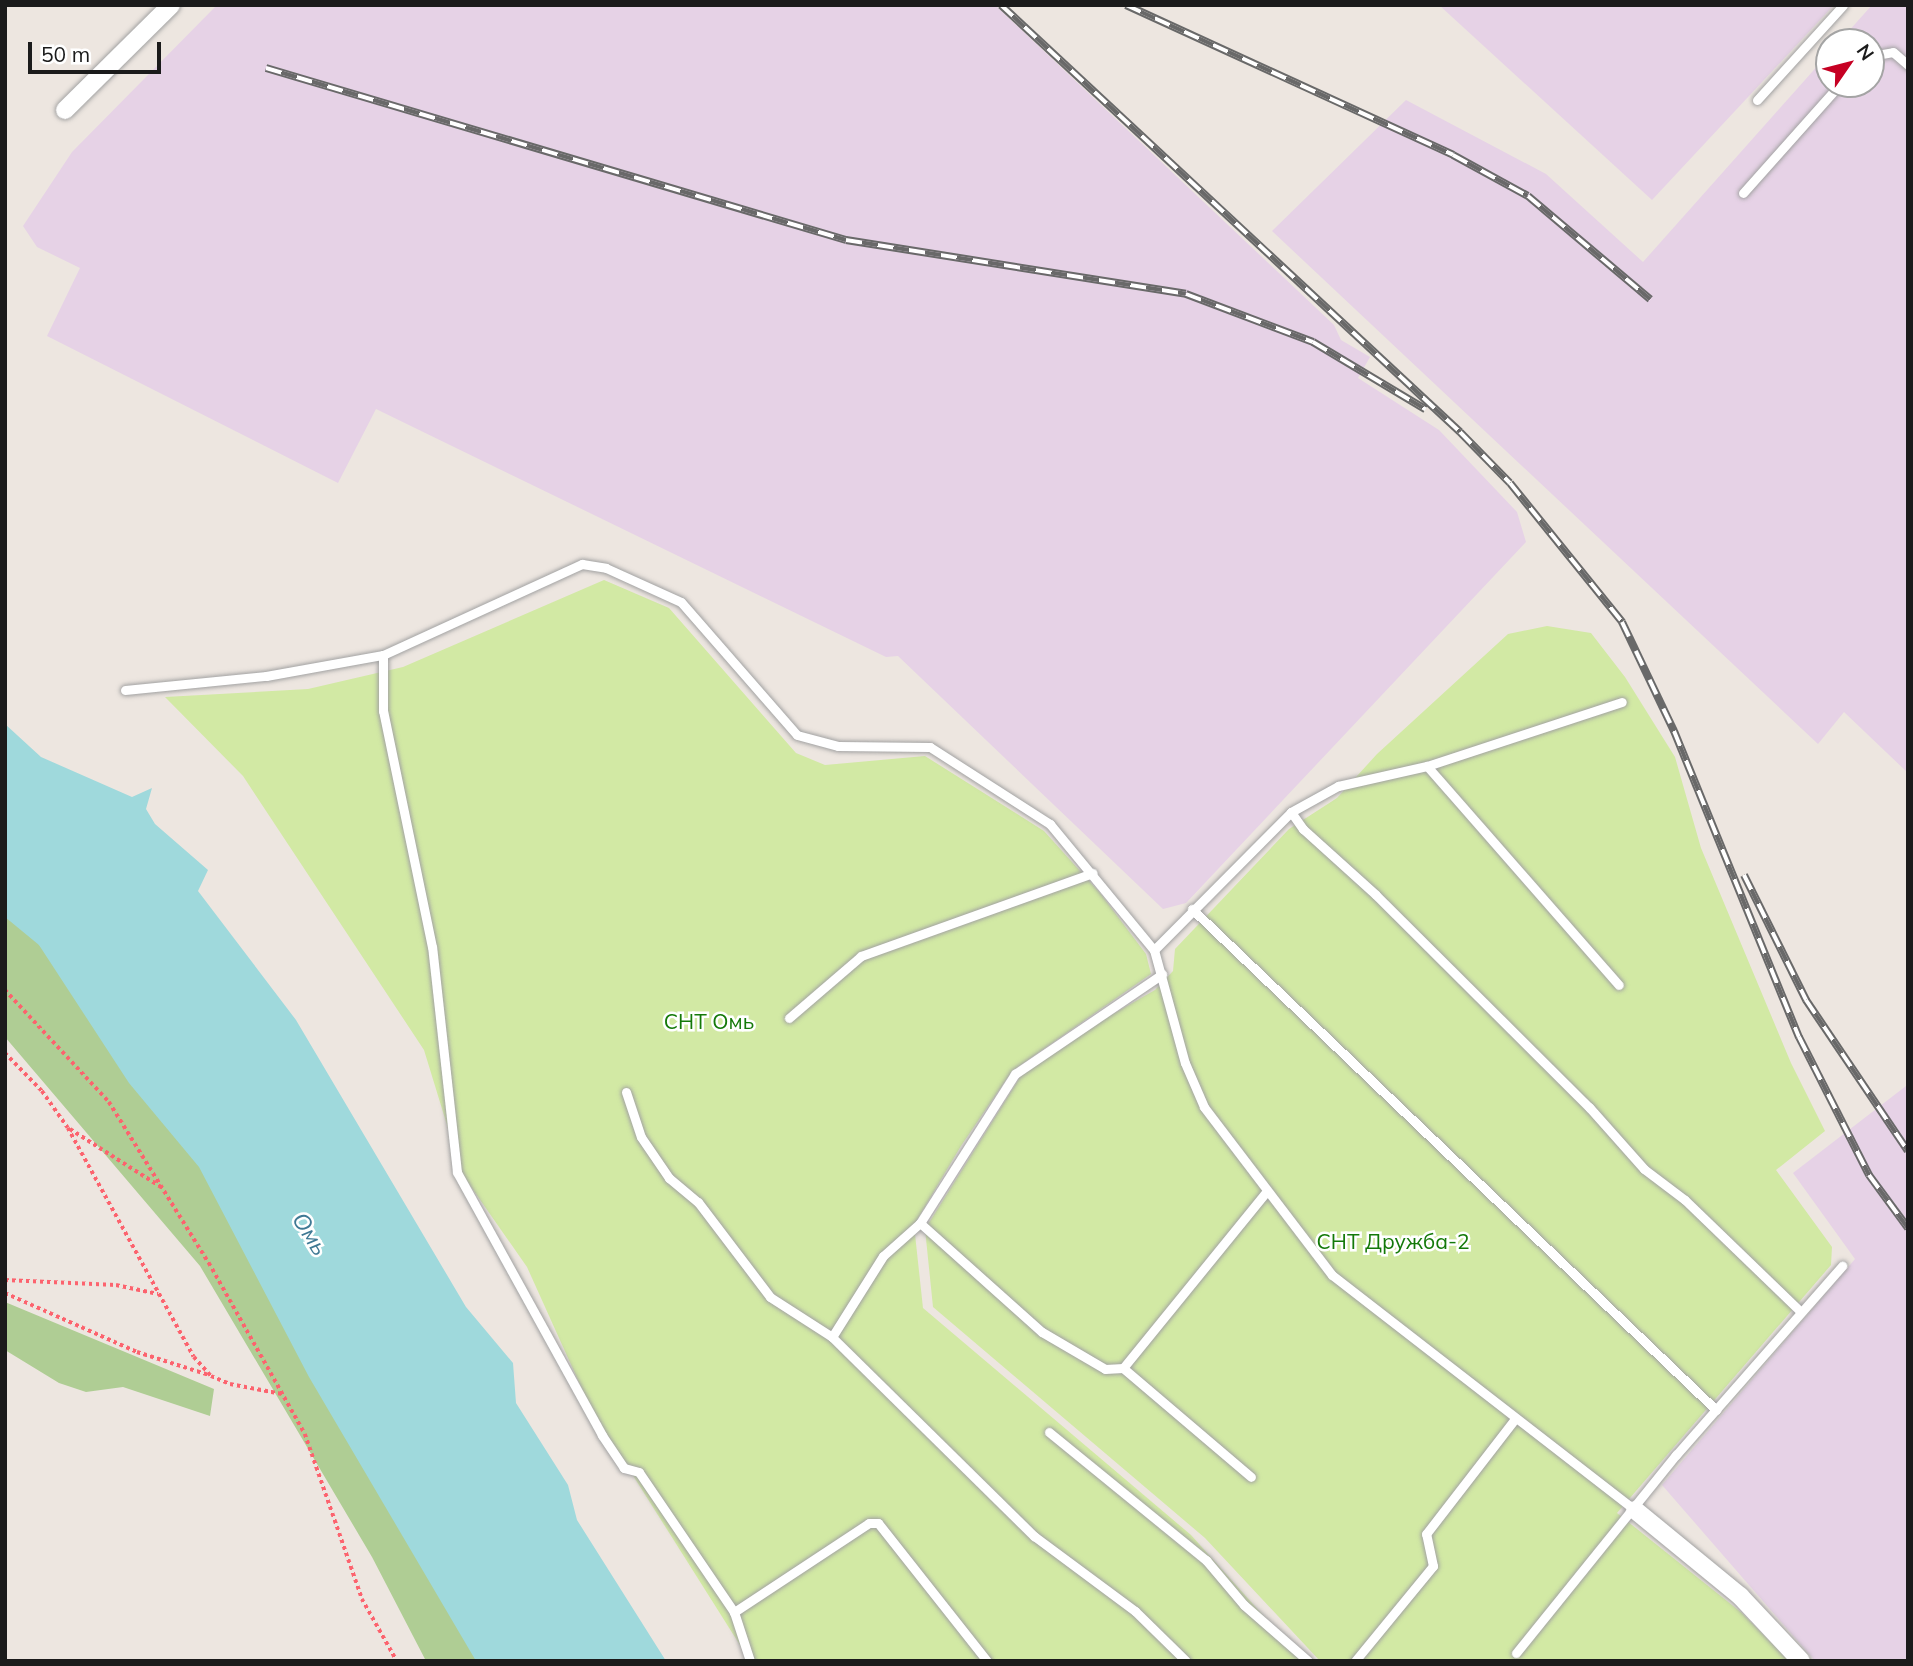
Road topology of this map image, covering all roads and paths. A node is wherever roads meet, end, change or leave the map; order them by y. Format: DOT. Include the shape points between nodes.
graph roads {
  1 [pos="171,5"];
  2 [pos="1843,5"];
  3 [pos="1885,53"];
  4 [pos="1908,65"];
  5 [pos="1828,98"];
  6 [pos="1757,100"];
  7 [pos="65,110"];
  8 [pos="1743,193"];
  9 [pos="383,655"];
  10 [pos="125,690"];
  11 [pos="1622,702"];
  12 [pos="1427,766"];
  13 [pos="1291,811"];
  14 [pos="1093,873"];
  15 [pos="1192,909"];
  16 [pos="1154,950"];
  17 [pos="1162,974"];
  18 [pos="1619,985"];
  19 [pos="5,990"];
  20 [pos="789,1018"];
  21 [pos="5,1053"];
  22 [pos="626,1092"];
  23 [pos="68,1128"];
  24 [pos="162,1188"];
  25 [pos="1266,1191"];
  26 [pos="920,1223"];
  27 [pos="1842,1266"];
  28 [pos="5,1280"];
  29 [pos="5,1293"];
  30 [pos="158,1294"];
  31 [pos="1799,1310"];
  32 [pos="832,1337"];
  33 [pos="1123,1368"];
  34 [pos="211,1376"];
  35 [pos="282,1394"];
  36 [pos="1716,1410"];
  37 [pos="1515,1419"];
  38 [pos="1049,1432"];
  39 [pos="1251,1477"];
  40 [pos="1635,1510"];
  41 [pos="734,1612"];
  42 [pos="1516,1653"];
  43 [pos="397,1661"];
  44 [pos="750,1661"];
  45 [pos="987,1661"];
  46 [pos="1186,1661"];
  47 [pos="1308,1661"];
  48 [pos="1355,1661"];
  49 [pos="1801,1661"];
  1 -- 7 [label="street"];
  2 -- 6 [label="lane"];
  3 -- 4 [label="lane" via="1893,52"];
  5 -- 8 [label="lane"];
  9 -- 10 [label="lane" via="266,676"];
  9 -- 14 [label="lane" via="582,564 606,568 681,602 797,735 838,746 930,747 1049,824"];
  9 -- 41 [label="lane" via="383,711 432,947 457,1172 602,1436 624,1468 639,1472"];
  11 -- 12 [label="lane"];
  12 -- 13 [label="lane" via="1338,786"];
  12 -- 18 [label="lane"];
  13 -- 15 [label="lane"];
  13 -- 31 [label="lane" via="1303,829 1376,895 1589,1107 1644,1169 1702,1216"];
  14 -- 16 [label="lane"];
  14 -- 20 [label="lane" via="860,956"];
  15 -- 16 [label="lane"];
  15 -- 36 [label="lane"];
  16 -- 17 [label="lane"];
  17 -- 25 [label="lane" via="1185,1063 1204,1107"];
  17 -- 26 [label="lane" via="1015,1074"];
  19 -- 24 [label="path" via="109,1102"];
  21 -- 23 [label="path" via="42,1091"];
  22 -- 32 [label="lane" via="641,1137 669,1178 698,1202 769,1297"];
  23 -- 24 [label="path"];
  23 -- 30 [label="path"];
  24 -- 35 [label="path"];
  25 -- 33 [label="lane"];
  25 -- 37 [label="lane" via="1332,1275"];
  26 -- 32 [label="lane" via="883,1256"];
  26 -- 33 [label="lane" via="1042,1332 1105,1369"];
  27 -- 31 [label="lane"];
  28 -- 30 [label="path" via="116,1285"];
  29 -- 34 [label="path" via="137,1352"];
  30 -- 34 [label="path" via="194,1357"];
  31 -- 36 [label="lane"];
  32 -- 46 [label="lane" via="1034,1536 1135,1611"];
  33 -- 39 [label="lane"];
  34 -- 35 [label="path"];
  35 -- 43 [label="path" via="305,1434 362,1599"];
  36 -- 40 [label="lane"];
  37 -- 40 [label="lane"];
  37 -- 48 [label="lane" via="1426,1534 1433,1566"];
  38 -- 47 [label="lane" via="1206,1560 1244,1605"];
  40 -- 42 [label="lane"];
  40 -- 49 [label="street" via="1740,1596"];
  41 -- 44 [label="lane"];
  41 -- 45 [label="lane" via="869,1523 878,1523"];
}
